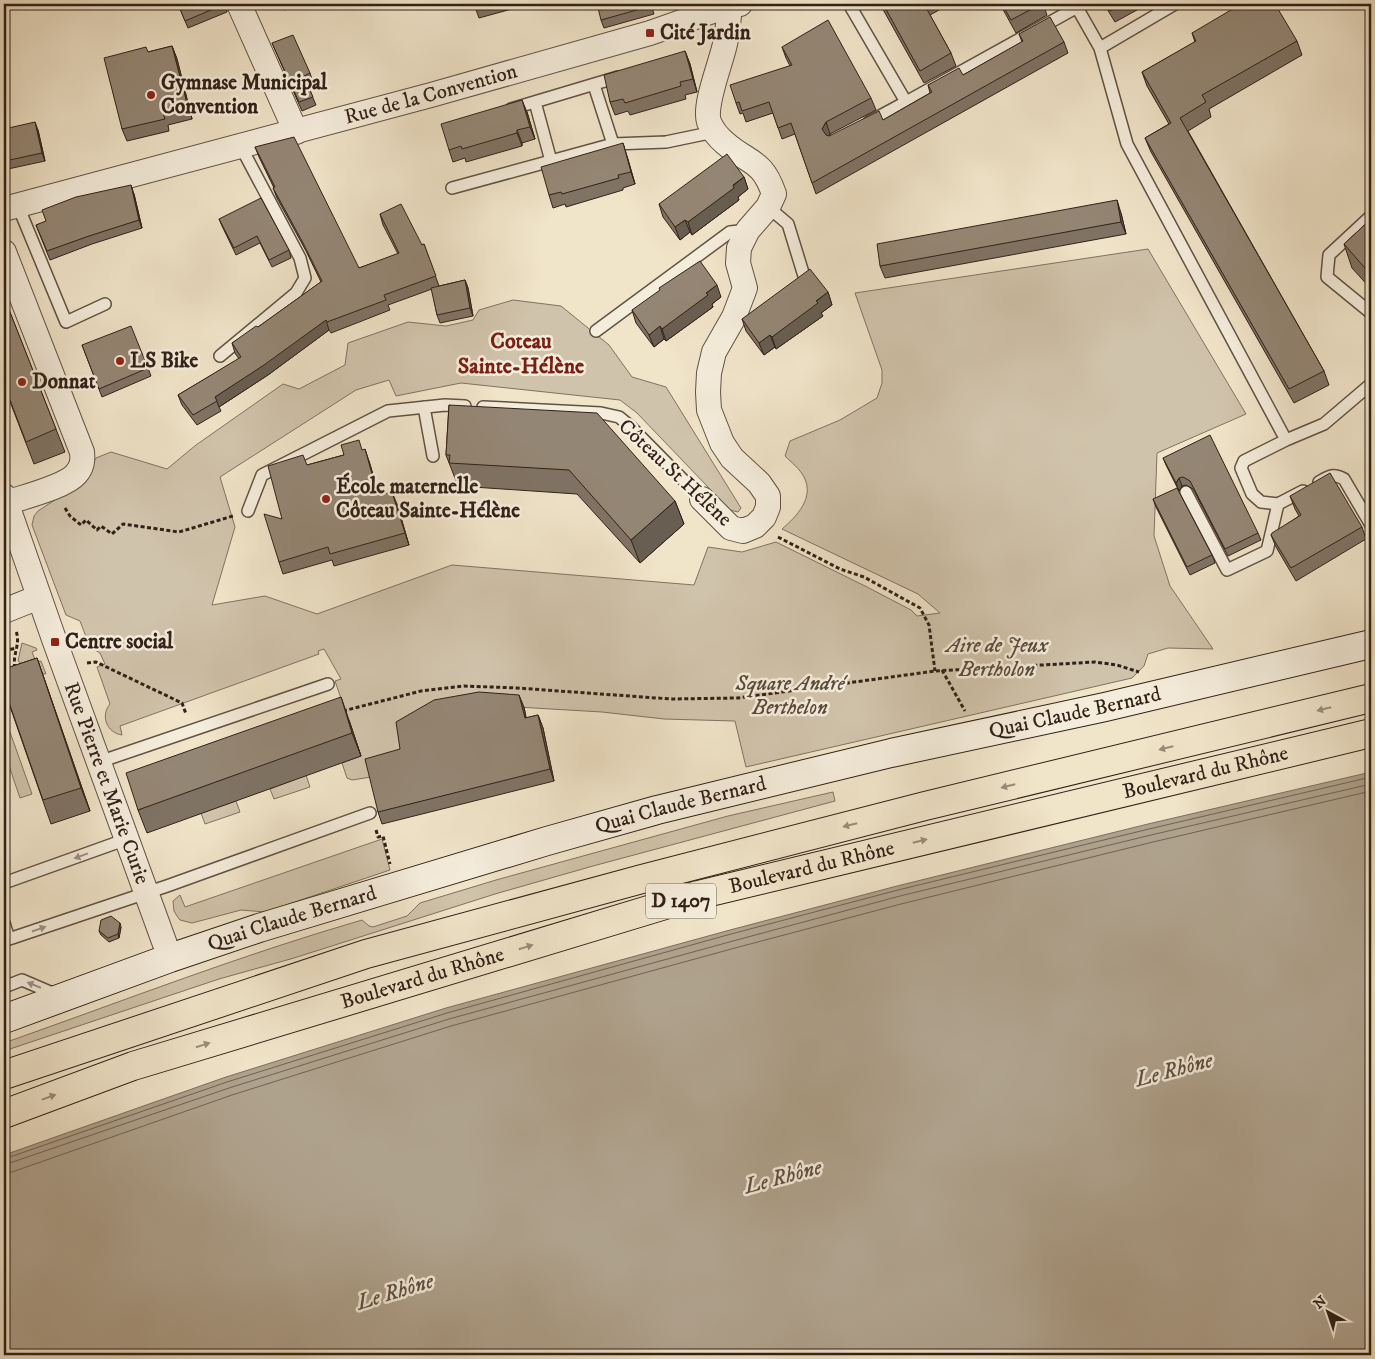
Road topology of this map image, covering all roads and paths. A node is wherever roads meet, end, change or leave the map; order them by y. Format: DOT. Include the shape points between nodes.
graph roads {
  1 [pos="239,4"];
  2 [pos="733,4"];
  3 [pos="849,4"];
  4 [pos="1176,4"];
  5 [pos="1078,5"];
  6 [pos="1100,48"];
  7 [pos="627,74"];
  8 [pos="594,84"];
  9 [pos="535,102"];
  10 [pos="906,102"];
  11 [pos="498,113"];
  12 [pos="858,127"];
  13 [pos="296,132"];
  14 [pos="714,132"];
  15 [pos="613,144"];
  16 [pos="241,147"];
  17 [pos="551,161"];
  18 [pos="452,188"];
  19 [pos="11,208"];
  20 [pos="768,208"];
  21 [pos="1371,216"];
  22 [pos="748,230"];
  23 [pos="4,252"];
  24 [pos="804,276"];
  25 [pos="105,304"];
  26 [pos="1371,313"];
  27 [pos="596,331"];
  28 [pos="220,356"];
  29 [pos="1371,384"];
  30 [pos="424,407"];
  31 [pos="1286,440"];
  32 [pos="432,456"];
  33 [pos="1186,492"];
  34 [pos="702,499"];
  35 [pos="5,500"];
  36 [pos="62,503"];
  37 [pos="1278,504"];
  38 [pos="248,511"];
  39 [pos="232,516"];
  40 [pos="1371,525"];
  41 [pos="756,526"];
  42 [pos="20,605"];
  43 [pos="1371,644"];
  44 [pos="16,648"];
  45 [pos="4,651"];
  46 [pos="96,662"];
  47 [pos="935,670"];
  48 [pos="942,670"];
  49 [pos="16,677"];
  50 [pos="328,684"];
  51 [pos="1166,692"];
  52 [pos="1371,698"];
  53 [pos="182,703"];
  54 [pos="1371,733"];
  55 [pos="978,734"];
  56 [pos="99,762"];
  57 [pos="370,812"];
  58 [pos="127,839"];
  59 [pos="4,883"];
  60 [pos="397,887"];
  61 [pos="147,893"];
  62 [pos="4,923"];
  63 [pos="170,958"];
  64 [pos="4,987"];
  65 [pos="64,997"];
  66 [pos="4,1019"];
  67 [pos="4,1075"];
  68 [pos="4,1114"];
  1 -- 13 [label="street"];
  2 -- 13 [label="street, Rue de la Convention" via="650,33"];
  2 -- 14 [label="street" via="708,109"];
  3 -- 10 [label="lane"];
  4 -- 6 [label="lane"];
  5 -- 6 [label="lane"];
  5 -- 10 [label="lane"];
  6 -- 31 [label="lane" via="1127,144"];
  7 -- 8 [label="lane"];
  8 -- 9 [label="lane"];
  8 -- 15 [label="lane"];
  9 -- 11 [label="lane"];
  9 -- 17 [label="lane"];
  10 -- 12 [label="lane"];
  13 -- 16 [label="street, Rue de la Convention"];
  14 -- 15 [label="lane" via="666,142"];
  14 -- 20 [label="street" via="724,143 755,163 768,178 774,194"];
  15 -- 17 [label="lane"];
  16 -- 19 [label="street, Rue de la Convention"];
  16 -- 28 [label="lane" via="300,258 305,278 296,293"];
  17 -- 18 [label="lane"];
  19 -- 25 [label="lane" via="66,322"];
  20 -- 22 [label="street, Côteau St Hélène"];
  20 -- 24 [label="lane" via="788,224"];
  21 -- 26 [label="lane" via="1330,255 1327,277"];
  22 -- 27 [label="lane" via="730,232"];
  22 -- 41 [label="street, Côteau St Hélène" via="739,248 738,263 745,288 734,317 714,352 708,392 709,410 722,443 768,496 768,507"];
  23 -- 35 [label="street" via="83,461 76,474 65,482"];
  29 -- 31 [label="lane" via="1324,424"];
  30 -- 32 [label="lane"];
  30 -- 34 [label="lane, Côteau St Hélène" via="445,405 601,413 619,417"];
  30 -- 38 [label="lane, Côteau St Hélène" via="388,411 262,475"];
  31 -- 37 [label="lane" via="1244,461 1241,468 1252,494 1261,502"];
  33 -- 37 [label="lane" via="1227,570 1267,551"];
  34 -- 41 [label="street, Côteau St Hélène" via="731,528 743,531"];
  35 -- 42 [label="street, Rue Pierre et Marie Curie"];
  36 -- 39 [label="path" via="80,525 86,520 97,530 101,526 112,534 122,524 179,532"];
  37 -- 40 [label="lane" via="1329,476 1337,475 1344,480"];
  41 -- 47 [label="path" via="831,565 864,577 920,608 930,625"];
  42 -- 44 [label="path" via="24,621 13,621 19,638"];
  42 -- 56 [label="street, Rue Pierre et Marie Curie"];
  43 -- 51 [label="main road, Quai Claude Bernard"];
  44 -- 45 [label="path"];
  44 -- 49 [label="path" via="13,659"];
  46 -- 53 [label="path"];
  47 -- 48 [label="path"];
  47 -- 50 [label="path" via="738,698 671,700 464,686 422,691 343,711"];
  48 -- 51 [label="path" via="1095,662 1138,672"];
  48 -- 55 [label="path"];
  50 -- 56 [label="lane"];
  51 -- 55 [label="main road, Quai Claude Bernard"];
  52 -- 67 [label="highway, Boulevard du Rhône / D 1407, one-way" via="925,806 366,954"];
  68 -- 54 [label="highway, Boulevard du Rhône / D 1407, one-way" via="133,1066 698,895"];
  55 -- 60 [label="main road, Quai Claude Bernard" via="657,810"];
  56 -- 58 [label="street, Rue Pierre et Marie Curie"];
  57 -- 60 [label="path" via="378,837 383,836"];
  57 -- 61 [label="lane"];
  58 -- 59 [label="lane, one-way"];
  58 -- 61 [label="street, Rue Pierre et Marie Curie"];
  60 -- 63 [label="main road, Quai Claude Bernard"];
  62 -- 61 [label="lane, one-way" via="9,939"];
  61 -- 63 [label="street, Rue Pierre et Marie Curie"];
  63 -- 65 [label="main road, Quai Claude Bernard"];
  65 -- 64 [label="lane, one-way" via="22,980"];
  65 -- 66 [label="main road, Quai Claude Bernard"];
}
